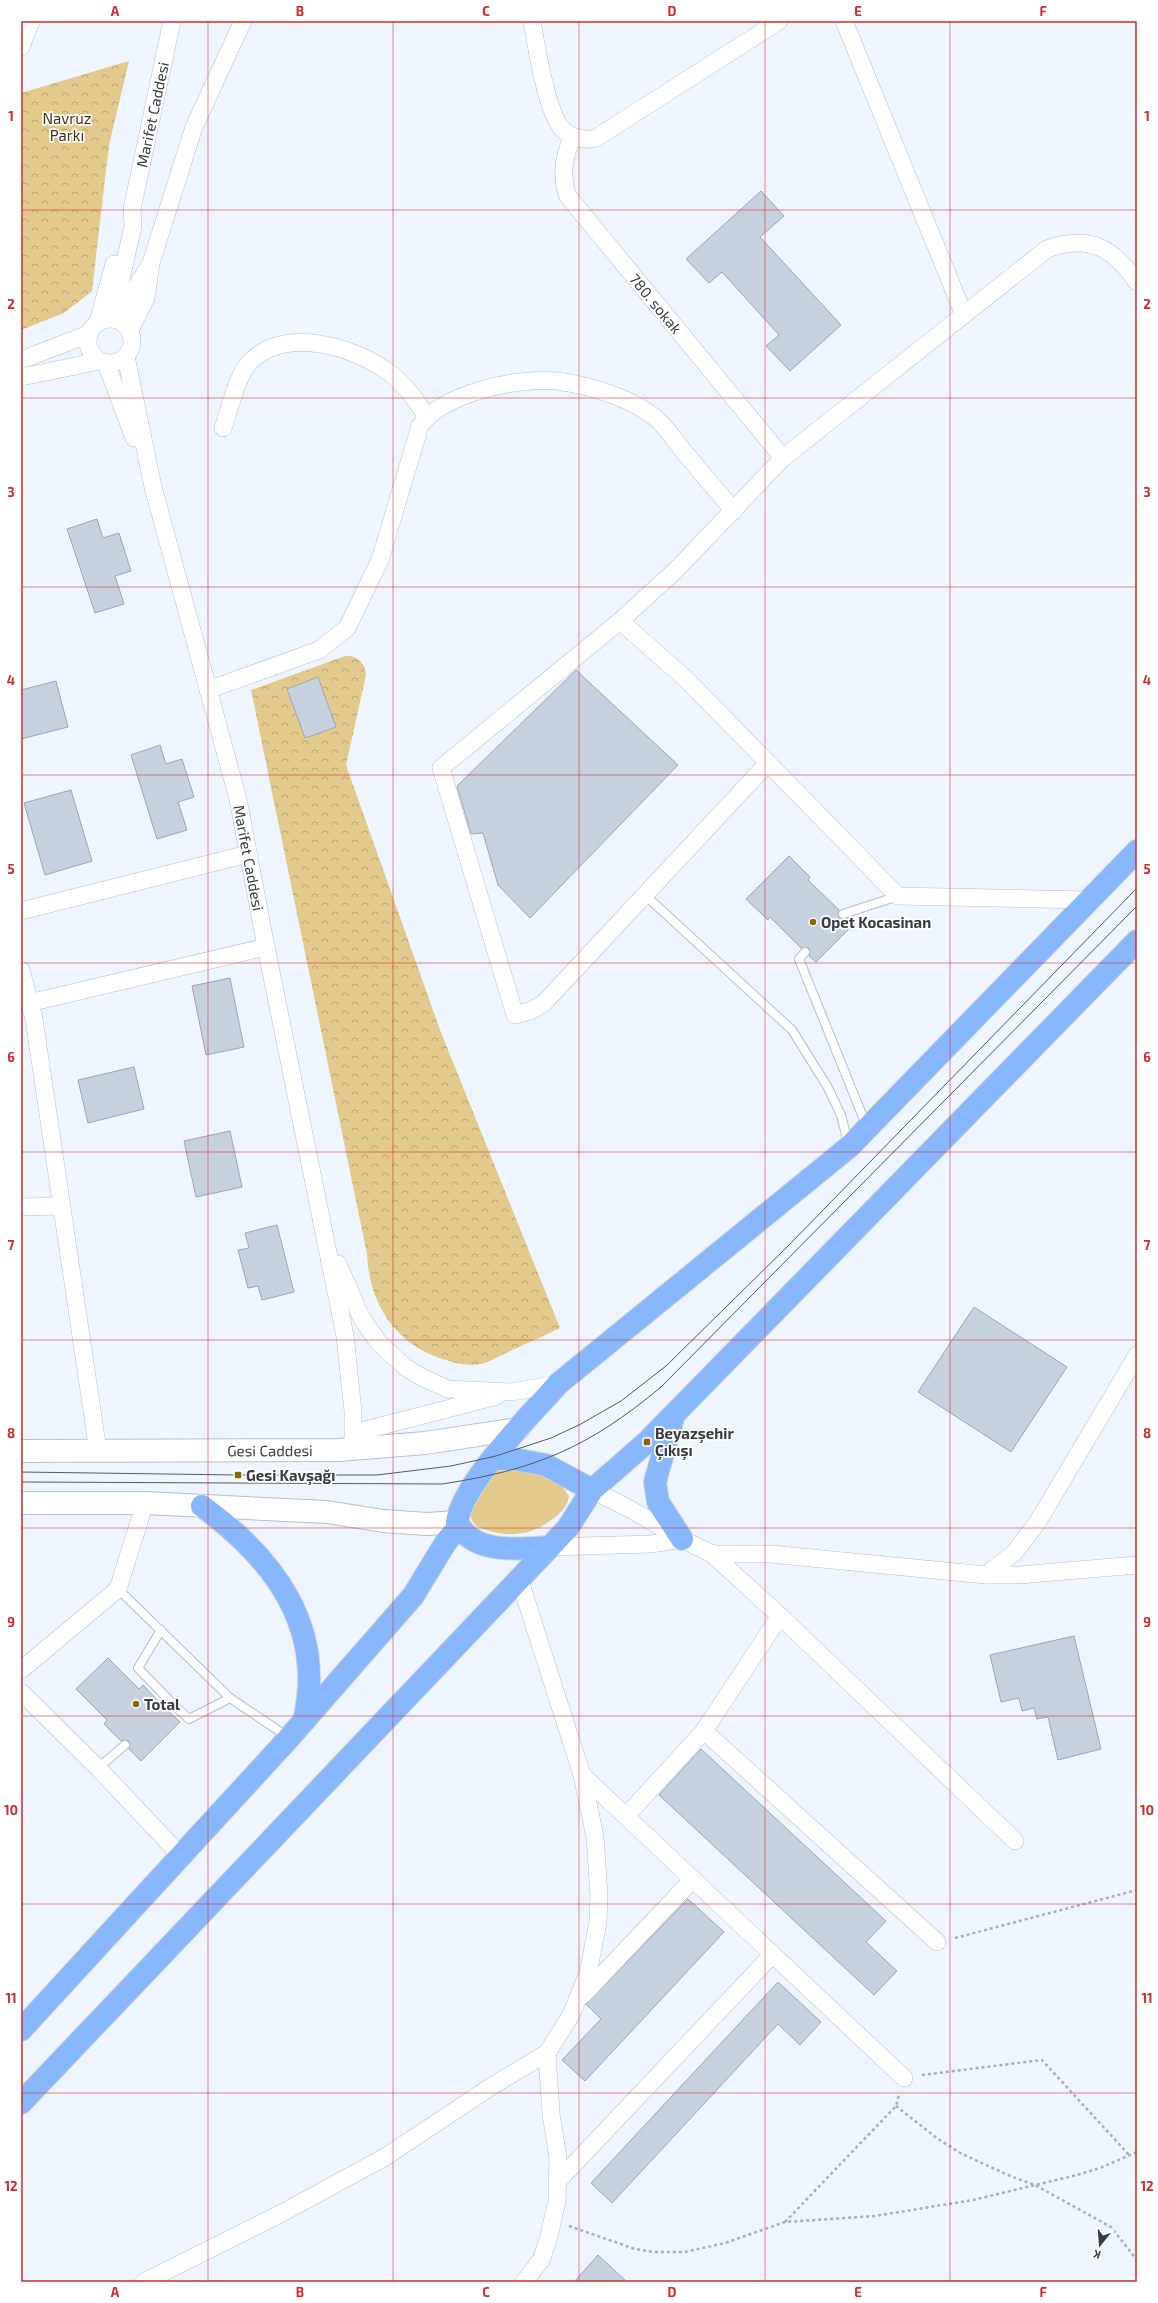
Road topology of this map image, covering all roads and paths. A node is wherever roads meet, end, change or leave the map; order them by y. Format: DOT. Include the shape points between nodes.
graph roads {
  1 [pos="31,21"];
  2 [pos="172,21"];
  3 [pos="243,21"];
  4 [pos="532,21"];
  5 [pos="779,21"];
  6 [pos="844,21"];
  7 [pos="21,47"];
  8 [pos="573,137"];
  9 [pos="1137,282"];
  10 [pos="964,315"];
  11 [pos="110,325"];
  12 [pos="126,357"];
  13 [pos="21,360"];
  14 [pos="103,362"];
  15 [pos="21,378"];
  16 [pos="427,417"];
  17 [pos="223,428"];
  18 [pos="783,458"];
  19 [pos="153,487"];
  20 [pos="734,511"];
  21 [pos="620,621"];
  22 [pos="208,690"];
  23 [pos="768,763"];
  24 [pos="1137,851"];
  25 [pos="248,854"];
  26 [pos="645,895"];
  27 [pos="898,896"];
  28 [pos="1087,900"];
  29 [pos="21,910"];
  30 [pos="843,914"];
  31 [pos="1137,941"];
  32 [pos="266,947"];
  33 [pos="805,952"];
  34 [pos="21,970"];
  35 [pos="29,1003"];
  36 [pos="867,1128"];
  37 [pos="849,1147"];
  38 [pos="61,1206"];
  39 [pos="21,1207"];
  40 [pos="325,1234"];
  41 [pos="1137,1355"];
  42 [pos="558,1384"];
  43 [pos="511,1392"];
  44 [pos="674,1415"];
  45 [pos="518,1429"];
  46 [pos="354,1441"];
  47 [pos="21,1451"];
  48 [pos="98,1451"];
  49 [pos="494,1459"];
  50 [pos="592,1490"];
  51 [pos="21,1503"];
  52 [pos="145,1503"];
  53 [pos="202,1506"];
  54 [pos="454,1530"];
  55 [pos="682,1539"];
  56 [pos="549,1547"];
  57 [pos="712,1554"];
  58 [pos="1137,1565"];
  59 [pos="986,1575"];
  60 [pos="519,1578"];
  61 [pos="118,1589"];
  62 [pos="780,1616"];
  63 [pos="161,1630"];
  64 [pos="21,1670"];
  65 [pos="21,1692"];
  66 [pos="230,1698"];
  67 [pos="304,1721"];
  68 [pos="704,1731"];
  69 [pos="289,1738"];
  70 [pos="124,1745"];
  71 [pos="98,1768"];
  72 [pos="582,1775"];
  73 [pos="626,1816"];
  74 [pos="1015,1841"];
  75 [pos="182,1857"];
  76 [pos="693,1880"];
  77 [pos="1137,1890"];
  78 [pos="937,1942"];
  79 [pos="773,1954"];
  80 [pos="577,2002"];
  81 [pos="21,2030"];
  82 [pos="547,2053"];
  83 [pos="904,2078"];
  84 [pos="21,2103"];
  85 [pos="1137,2152"];
  86 [pos="1130,2156"];
  87 [pos="558,2181"];
  88 [pos="1035,2185"];
  89 [pos="553,2221"];
  90 [pos="785,2222"];
  91 [pos="1137,2260"];
  92 [pos="144,2282"];
  93 [pos="524,2282"];
  1 -- 7 [label="street"];
  2 -- 11 [label="street, Marifet Caddesi" via="132,209 125,222"];
  3 -- 11 [label="street" via="194,127 151,263 146,298"];
  4 -- 8 [label="street" via="541,70 555,118"];
  5 -- 8 [label="street" via="596,138"];
  6 -- 10 [label="street"];
  8 -- 18 [label="street, 780. sokak" via="564,163 567,195"];
  9 -- 10 [label="street" via="1123,262 1104,249 1082,243 1058,245 1047,249"];
  10 -- 18 [label="street"];
  11 -- 12 [label="street" via="133,344"];
  11 -- 13 [label="street"];
  11 -- 14 [label="street" via="90,350"];
  12 -- 14 [label="street" via="120,361"];
  12 -- 19 [label="street"];
  14 -- 15 [label="street"];
  14 -- 19 [label="street"];
  16 -- 17 [label="street" via="403,385 369,360 328,346 287,344 268,349 243,370"];
  16 -- 20 [label="street" via="440,407 466,396 504,385 540,380 594,389 633,404 653,416 672,435"];
  16 -- 22 [label="street" via="417,437 380,560 347,628 319,650"];
  18 -- 20 [label="street"];
  19 -- 22 [label="street, Marifet Caddesi"];
  20 -- 21 [label="street" via="675,571"];
  21 -- 23 [label="street" via="687,680"];
  21 -- 26 [label="street" via="441,768 515,1015 543,1004"];
  22 -- 25 [label="street, Marifet Caddesi" via="238,799"];
  23 -- 26 [label="street"];
  23 -- 27 [label="street"];
  24 -- 28 [label="highway"];
  25 -- 29 [label="street"];
  25 -- 32 [label="street, Marifet Caddesi"];
  26 -- 37 [label="lane" via="792,1030 827,1086 841,1116"];
  27 -- 28 [label="street"];
  27 -- 30 [label="lane"];
  28 -- 36 [label="highway"];
  31 -- 44 [label="highway"];
  32 -- 35 [label="street"];
  32 -- 40 [label="street, Marifet Caddesi"];
  33 -- 36 [label="lane" via="799,959"];
  34 -- 35 [label="street"];
  35 -- 38 [label="street" via="34,1019"];
  36 -- 37 [label="highway"];
  37 -- 42 [label="highway"];
  38 -- 39 [label="street"];
  38 -- 48 [label="street"];
  40 -- 43 [label="street" via="362,1319 389,1353 423,1378 448,1388"];
  40 -- 46 [label="street" via="345,1336"];
  41 -- 59 [label="street" via="1037,1523 1014,1553"];
  42 -- 43 [label="street"];
  42 -- 45 [label="highway"];
  43 -- 46 [label="street"];
  44 -- 50 [label="highway" via="648,1442"];
  44 -- 55 [label="highway" via="655,1482 658,1502"];
  45 -- 46 [label="main road, Gesi Caddesi" via="425,1443"];
  45 -- 49 [label="highway"];
  46 -- 48 [label="main road, Gesi Caddesi"];
  47 -- 48 [label="main road, Gesi Caddesi"];
  49 -- 50 [label="highway" via="514,1459 546,1465"];
  49 -- 54 [label="highway" via="468,1494 458,1514"];
  50 -- 55 [label="street" via="630,1508"];
  50 -- 56 [label="highway" via="567,1529"];
  51 -- 52 [label="main road"];
  52 -- 53 [label="main road"];
  52 -- 61 [label="street"];
  53 -- 54 [label="main road" via="327,1512 383,1521 427,1524"];
  53 -- 67 [label="highway" via="232,1529 259,1556 274,1575 296,1612 303,1630 309,1666 308,1703"];
  54 -- 56 [label="highway" via="491,1547"];
  54 -- 67 [label="highway" via="413,1596"];
  55 -- 56 [label="street" via="651,1544"];
  55 -- 57 [label="street"];
  56 -- 60 [label="highway"];
  57 -- 59 [label="street" via="771,1554"];
  57 -- 62 [label="street"];
  58 -- 59 [label="street" via="1019,1575"];
  60 -- 72 [label="street"];
  60 -- 84 [label="highway"];
  61 -- 63 [label="lane"];
  61 -- 64 [label="street"];
  62 -- 68 [label="street"];
  62 -- 74 [label="street"];
  63 -- 66 [label="lane"];
  63 -- 66 [label="lane" via="138,1668 165,1702 189,1719"];
  65 -- 71 [label="street"];
  66 -- 69 [label="lane"];
  67 -- 69 [label="highway"];
  68 -- 73 [label="street"];
  68 -- 78 [label="street"];
  69 -- 75 [label="highway"];
  70 -- 71 [label="lane"];
  71 -- 75 [label="street"];
  72 -- 73 [label="street"];
  72 -- 80 [label="street" via="594,1838 599,1896 595,1948"];
  73 -- 76 [label="street"];
  75 -- 81 [label="highway"];
  76 -- 79 [label="street"];
  76 -- 80 [label="street"];
  77 -- 78 [label="path"];
  79 -- 83 [label="street"];
  79 -- 87 [label="street"];
  80 -- 82 [label="street"];
  82 -- 87 [label="street"];
  82 -- 92 [label="street" via="492,2086 391,2154"];
  83 -- 86 [label="path" via="1042,2060"];
  85 -- 86 [label="path"];
  86 -- 88 [label="path" via="1100,2168"];
  87 -- 89 [label="street"];
  88 -- 90 [label="path" via="972,2200 875,2216"];
  88 -- 90 [label="path" via="962,2154 896,2106"];
  88 -- 91 [label="path" via="1111,2227"];
  89 -- 90 [label="path" via="635,2249 671,2252 725,2243"];
  89 -- 93 [label="street" via="541,2260"];
}
